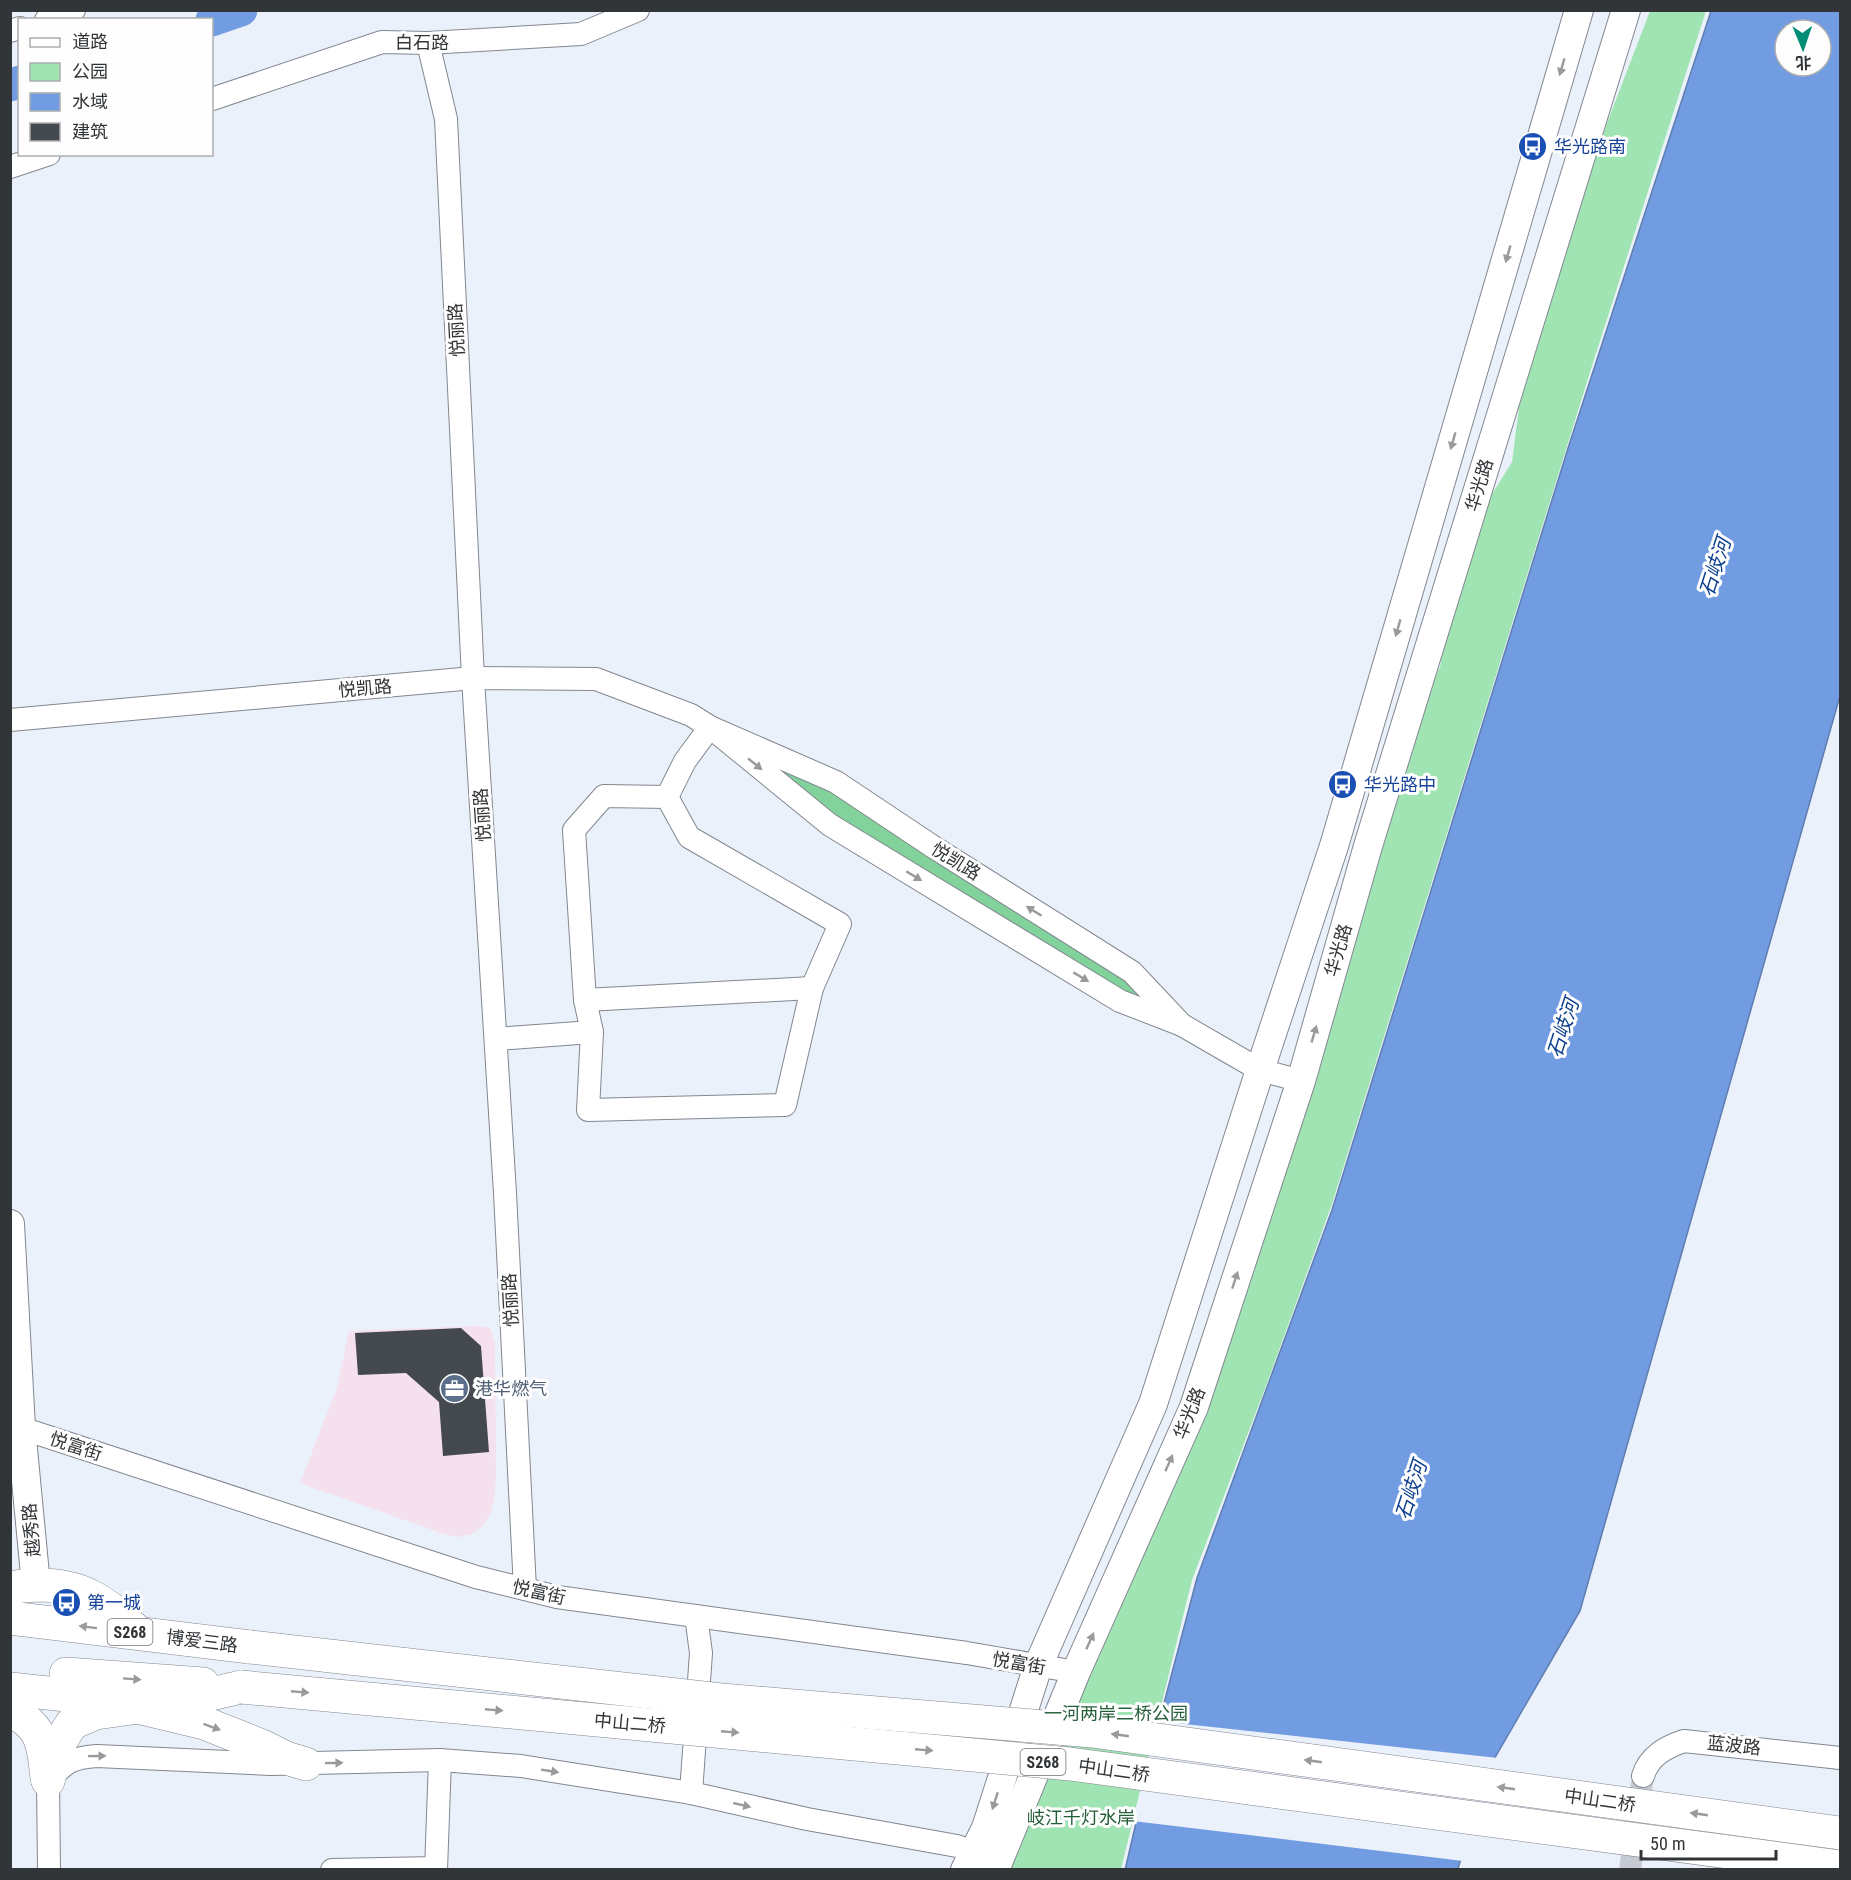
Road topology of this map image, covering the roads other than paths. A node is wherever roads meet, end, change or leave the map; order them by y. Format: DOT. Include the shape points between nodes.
graph roads {
  1 [pos="74,10"];
  2 [pos="638,10"];
  3 [pos="1579,10"];
  4 [pos="1626,10"];
  5 [pos="52,18"];
  6 [pos="428,43"];
  7 [pos="213,99"];
  8 [pos="43,156"];
  9 [pos="10,168"];
  10 [pos="473,678"];
  11 [pos="10,720"];
  12 [pos="710,727"];
  13 [pos="667,797"];
  14 [pos="812,988"];
  15 [pos="585,1000"];
  16 [pos="1182,1025"];
  17 [pos="592,1032"];
  18 [pos="496,1039"];
  19 [pos="1260,1070"];
  20 [pos="1300,1081"];
  21 [pos="10,1224"];
  22 [pos="21,1428"];
  23 [pos="23,1587"];
  24 [pos="525,1589"];
  25 [pos="696,1616"];
  26 [pos="10,1618"];
  27 [pos="139,1633"];
  28 [pos="250,1647"];
  29 [pos="1038,1666"];
  30 [pos="10,1668"];
  31 [pos="1076,1672"];
  32 [pos="241,1687"];
  33 [pos="10,1689"];
  34 [pos="134,1707"];
  35 [pos="10,1710"];
  36 [pos="1840,1758"];
  37 [pos="440,1760"];
  38 [pos="306,1764"];
  39 [pos="1643,1776"];
  40 [pos="48,1781"];
  41 [pos="691,1793"];
  42 [pos="1840,1833"];
  43 [pos="983,1864"];
  44 [pos="1840,1867"];
  45 [pos="49,1869"];
  46 [pos="332,1869"];
  47 [pos="436,1869"];
  1 -- 5 [label="street"];
  2 -- 6 [label="street, 白石路" via="581,34"];
  3 -- 19 [label="main road, 华光路, one-way" via="1334,846"];
  20 -- 4 [label="main road, 华光路, one-way" via="1368,846"];
  6 -- 7 [label="street, 白石路" via="381,42"];
  6 -- 10 [label="street, 悦丽路" via="446,119"];
  8 -- 9 [label="street"];
  10 -- 11 [label="street, 悦凯路"];
  10 -- 12 [label="street, 悦凯路" via="596,679 691,715"];
  10 -- 18 [label="street, 悦丽路"];
  12 -- 13 [label="street" via="685,761"];
  12 -- 16 [label="street, 悦凯路, one-way" via="830,825 1120,1001"];
  16 -- 12 [label="street, 悦凯路, one-way" via="1132,972 836,782"];
  13 -- 14 [label="street" via="689,837 840,924"];
  13 -- 15 [label="street" via="604,796 574,830"];
  14 -- 15 [label="street"];
  14 -- 17 [label="street" via="785,1105 588,1110"];
  15 -- 17 [label="street"];
  16 -- 19 [label="street, 悦凯路"];
  17 -- 18 [label="street"];
  18 -- 24 [label="street, 悦丽路"];
  19 -- 20 [label="street, 悦凯路"];
  19 -- 29 [label="main road, 华光路" via="1153,1404"];
  31 -- 20 [label="main road, 华光路, one-way" via="1194,1407"];
  21 -- 22 [label="main road, 越秀路"];
  22 -- 23 [label="main road, 越秀路"];
  22 -- 24 [label="street, 悦富街" via="476,1577"];
  23 -- 27 [label="highway" via="49,1585 81,1590 105,1604"];
  24 -- 25 [label="street, 悦富街"];
  25 -- 29 [label="street, 悦富街"];
  25 -- 41 [label="street" via="701,1653"];
  27 -- 26 [label="highway, 博爱三路 / S268, one-way"];
  27 -- 28 [label="highway, 博爱三路 / S268"];
  42 -- 28 [label="highway, 中山二桥 / S268, one-way, bridge" via="1092,1731 721,1701"];
  29 -- 31 [label="street, 悦富街"];
  29 -- 43 [label="main road, 华光路, one-way" via="986,1828"];
  30 -- 32 [label="highway, S268, one-way"];
  31 -- 43 [label="main road, 华光路"];
  32 -- 34 [label="highway"];
  32 -- 44 [label="highway, 中山二桥 / S268, one-way, bridge" via="1070,1764"];
  33 -- 34 [label="highway" via="104,1699"];
  34 -- 38 [label="highway, one-way" via="204,1723"];
  34 -- 40 [label="highway" via="96,1713 72,1723 57,1747"];
  35 -- 40 [label="highway" via="32,1725 39,1736"];
  36 -- 39 [label="street, 蓝波路" via="1684,1741 1659,1753 1646,1766"];
  38 -- 37 [label="street, one-way"];
  37 -- 41 [label="street, one-way" via="521,1766"];
  37 -- 47 [label="street"];
  40 -- 38 [label="street, one-way" via="66,1763 81,1757"];
  40 -- 45 [label="street"];
  41 -- 43 [label="street, one-way" via="957,1846"];
  46 -- 47 [label="street"];
}
